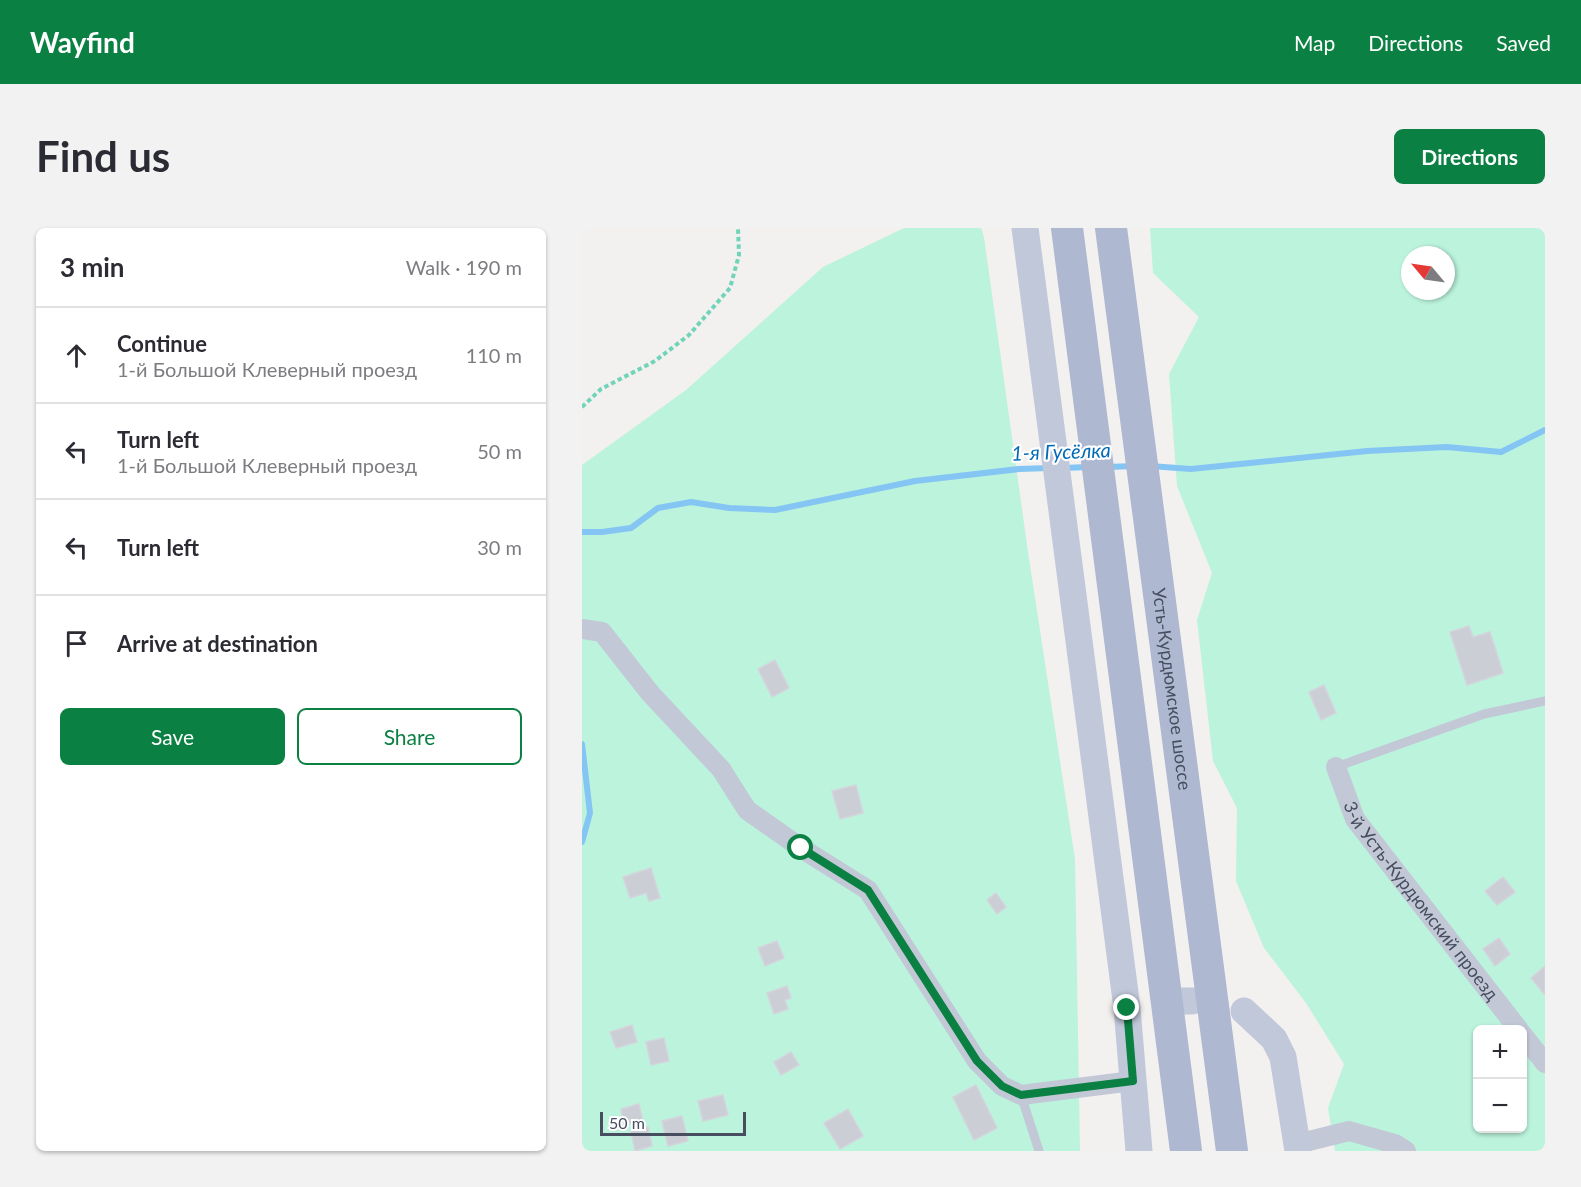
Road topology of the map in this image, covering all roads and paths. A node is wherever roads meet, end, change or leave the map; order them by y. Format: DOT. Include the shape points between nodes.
graph roads {
  1 [pos="738,228"];
  2 [pos="1025,228"];
  3 [pos="1067,228"];
  4 [pos="1111,228"];
  5 [pos="582,407"];
  6 [pos="582,629"];
  7 [pos="1545,701"];
  8 [pos="1336,767"];
  9 [pos="1244,1011"];
  10 [pos="1516,1025"];
  11 [pos="1527,1040"];
  12 [pos="1545,1063"];
  13 [pos="1133,1081"];
  14 [pos="1021,1095"];
  15 [pos="1297,1148"];
  16 [pos="1039,1151"];
  17 [pos="1139,1151"];
  18 [pos="1186,1151"];
  19 [pos="1232,1151"];
  20 [pos="1406,1151"];
  1 -- 5 [label="path" via="739,255 730,288 689,335 655,361 601,389"];
  2 -- 13 [label="street" via="1049,419 1137,1006"];
  3 -- 18 [label="main road, bridge"];
  4 -- 19 [label="main road, Усть-Курдюмское шоссе, bridge"];
  6 -- 14 [label="street" via="602,632 650,693 721,769 747,810 868,890 977,1061 1002,1086"];
  7 -- 8 [label="lane" via="1484,714"];
  8 -- 10 [label="street, 3-й Усть-Курдюмский проезд" via="1355,819"];
  9 -- 15 [label="street" via="1274,1039 1283,1057"];
  11 -- 12 [label="street"];
  13 -- 14 [label="street"];
  13 -- 17 [label="street"];
  14 -- 16 [label="lane"];
  15 -- 20 [label="street" via="1349,1131"];
}
